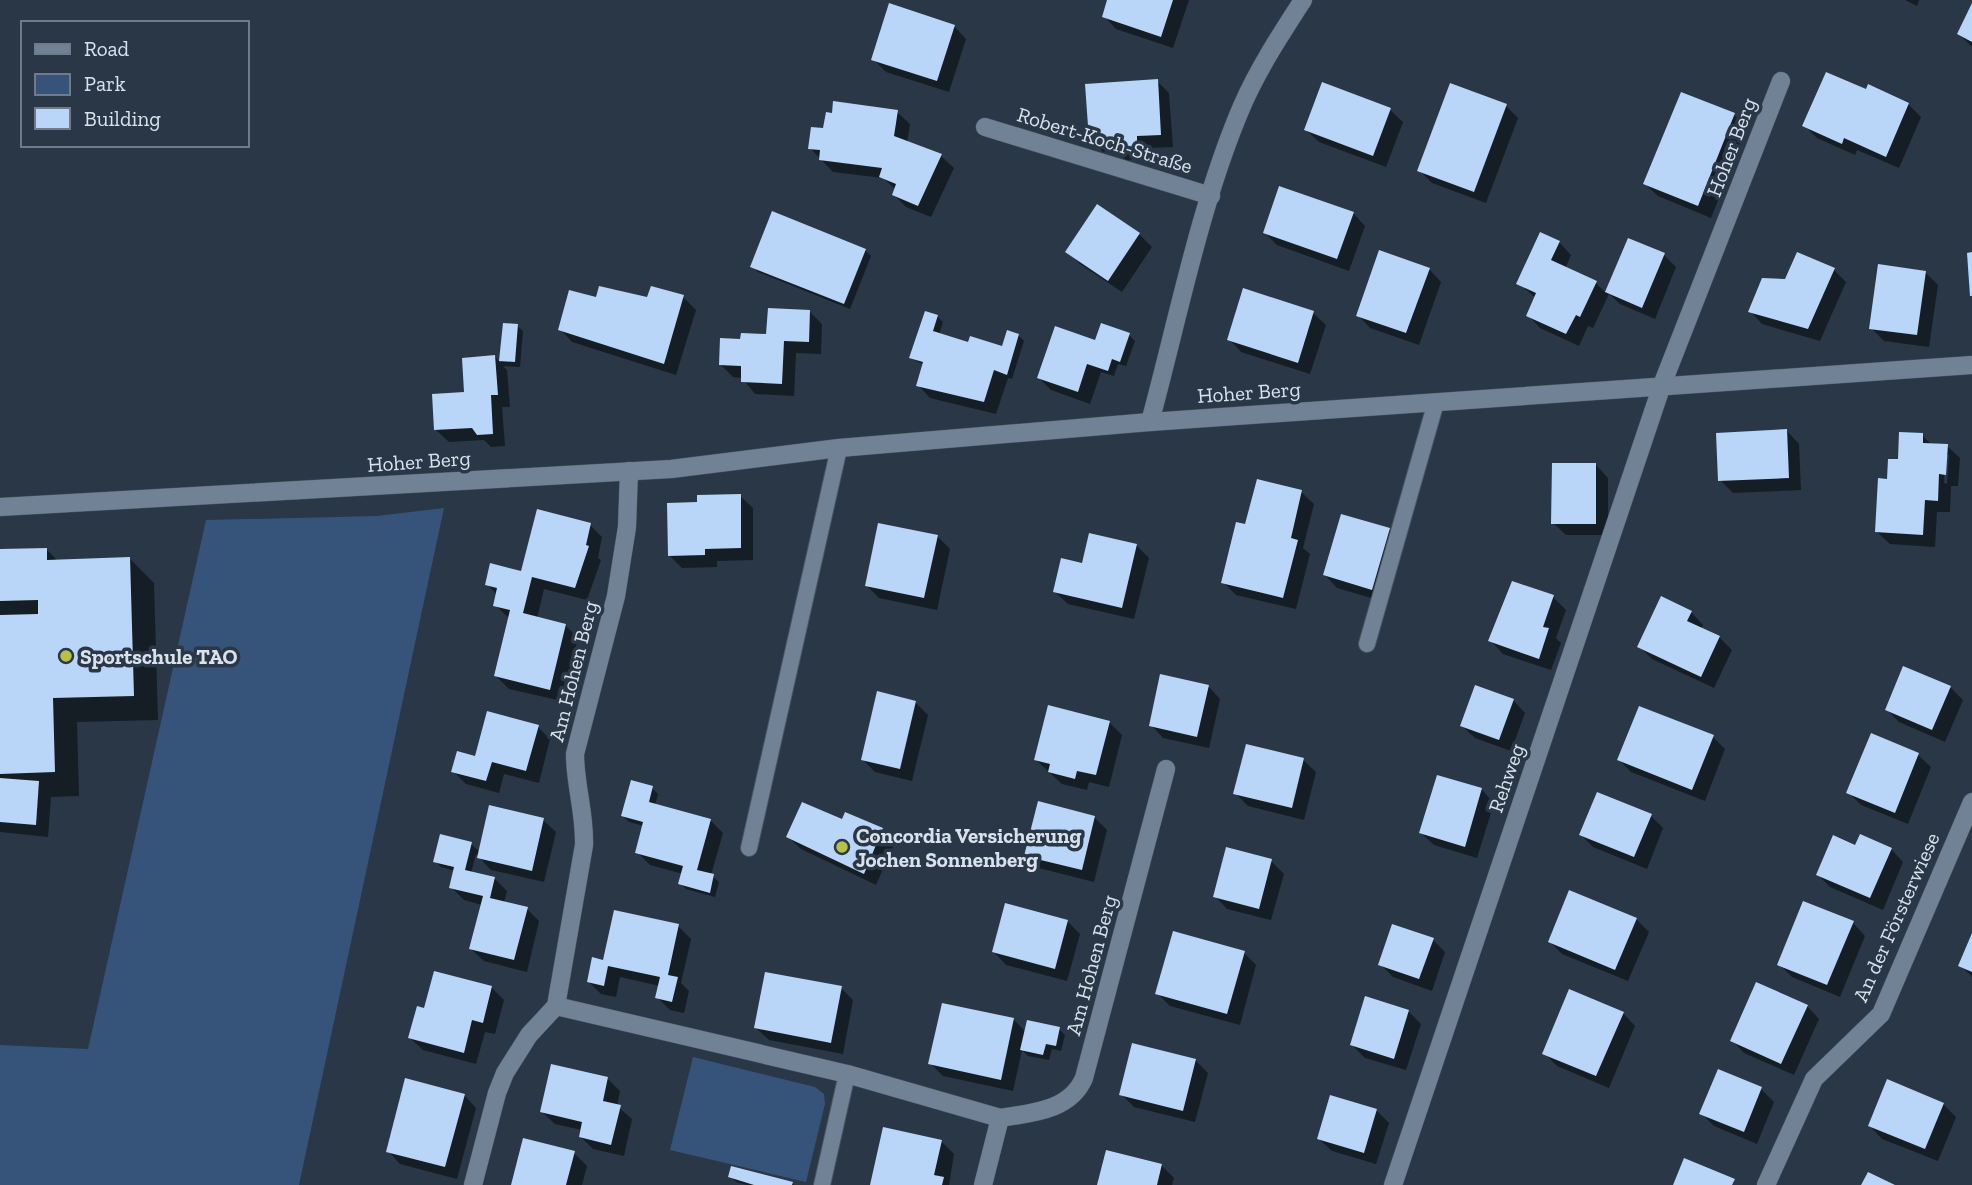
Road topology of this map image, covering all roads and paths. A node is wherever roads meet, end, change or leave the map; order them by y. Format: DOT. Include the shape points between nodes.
graph roads {
  1 [pos="1303,0"];
  2 [pos="1781,81"];
  3 [pos="985,127"];
  4 [pos="1211,197"];
  5 [pos="1972,365"];
  6 [pos="1662,385"];
  7 [pos="1436,402"];
  8 [pos="1150,422"];
  9 [pos="839,448"];
  10 [pos="629,471"];
  11 [pos="0,507"];
  12 [pos="1367,643"];
  13 [pos="1166,769"];
  14 [pos="1972,802"];
  15 [pos="749,848"];
  16 [pos="556,1006"];
  17 [pos="846,1074"];
  18 [pos="1000,1118"];
  19 [pos="473,1185"];
  20 [pos="822,1185"];
  21 [pos="983,1185"];
  22 [pos="1393,1185"];
  23 [pos="1766,1185"];
  1 -- 4 [label="street, Robert-Koch-Straße" via="1242,106"];
  2 -- 6 [label="street, Hoher Berg"];
  3 -- 4 [label="street, Robert-Koch-Straße"];
  4 -- 8 [label="street, Robert-Koch-Straße"];
  5 -- 6 [label="street, Hoher Berg"];
  6 -- 7 [label="street, Hoher Berg"];
  6 -- 22 [label="street, Rehweg"];
  7 -- 8 [label="street, Hoher Berg"];
  7 -- 12 [label="lane"];
  8 -- 9 [label="street, Hoher Berg"];
  9 -- 10 [label="street, Hoher Berg"];
  9 -- 15 [label="lane"];
  10 -- 11 [label="street, Hoher Berg"];
  10 -- 16 [label="street, Am Hohen Berg" via="627,527 616,596 575,754 575,778 585,818 584,845"];
  13 -- 18 [label="street, Am Hohen Berg" via="1078,1093 1043,1110"];
  14 -- 23 [label="street, An der Försterwiese" via="1881,1014 1814,1079"];
  16 -- 17 [label="street, Am Hohen Berg"];
  16 -- 19 [label="street" via="529,1035 505,1073"];
  17 -- 18 [label="street, Am Hohen Berg"];
  17 -- 20 [label="lane"];
  18 -- 21 [label="street"];
}
